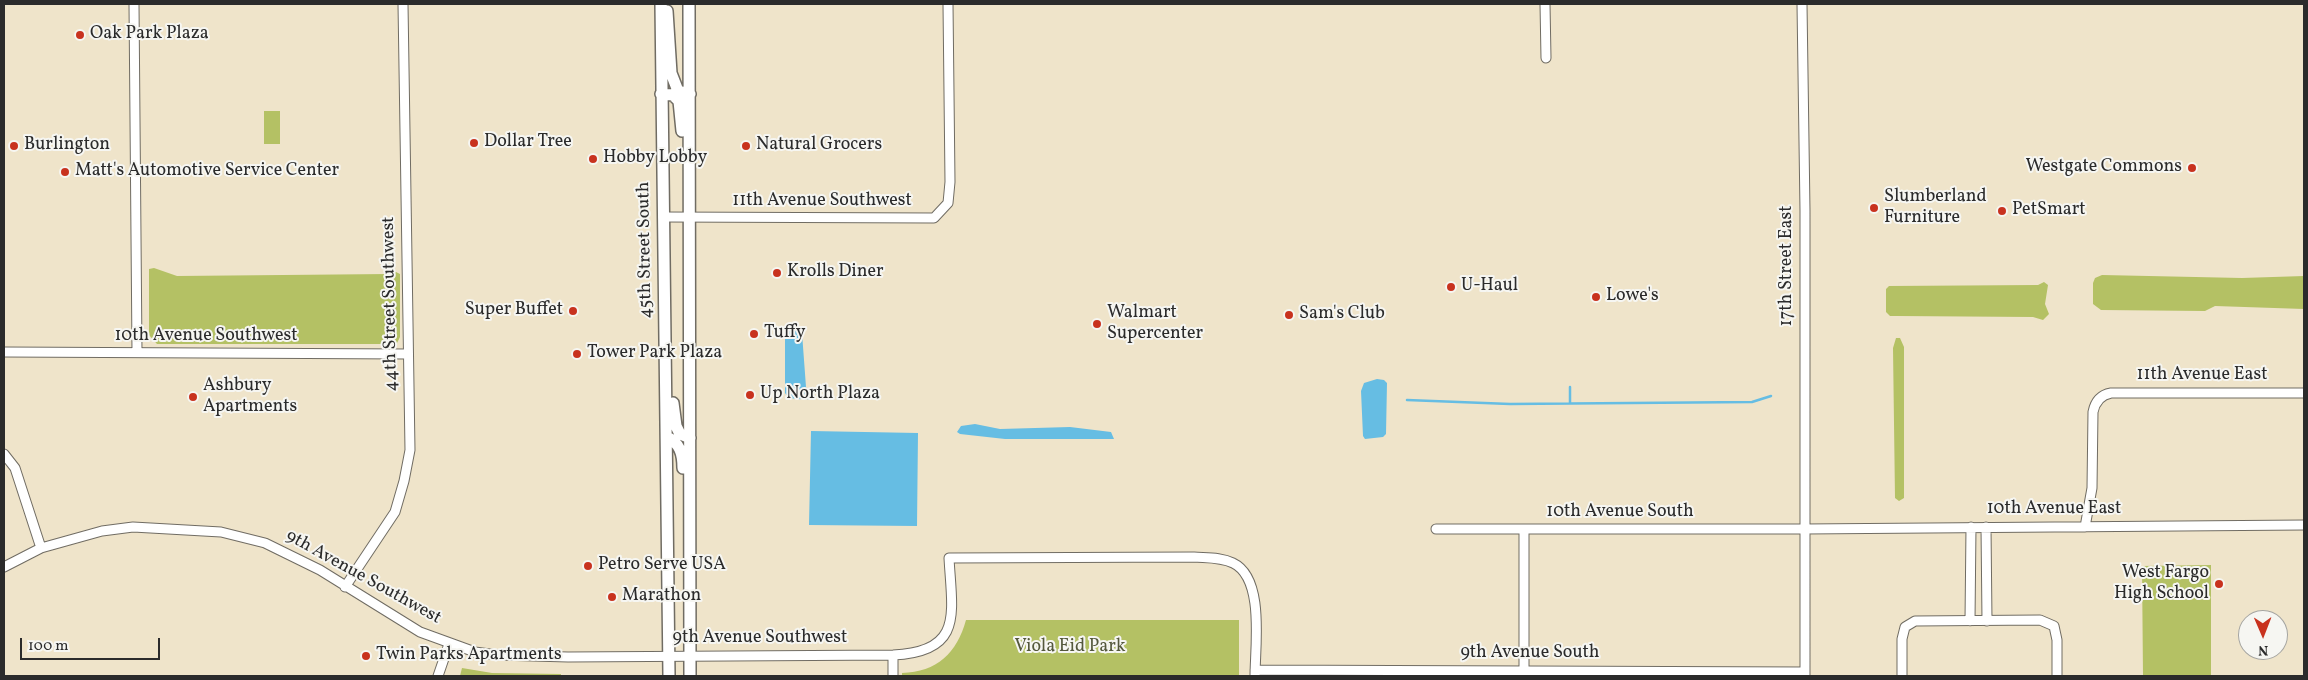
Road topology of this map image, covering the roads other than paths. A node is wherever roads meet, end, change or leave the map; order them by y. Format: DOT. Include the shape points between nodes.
graph roads {
  1 [pos="134,4"];
  2 [pos="403,4"];
  3 [pos="661,4"];
  4 [pos="666,4"];
  5 [pos="689,4"];
  6 [pos="948,4"];
  7 [pos="1545,4"];
  8 [pos="1802,4"];
  9 [pos="1546,58"];
  10 [pos="661,94"];
  11 [pos="690,94"];
  12 [pos="690,166"];
  13 [pos="663,217"];
  14 [pos="690,218"];
  15 [pos="664,321"];
  16 [pos="4,352"];
  17 [pos="137,352"];
  18 [pos="408,354"];
  19 [pos="2304,393"];
  20 [pos="667,438"];
  21 [pos="690,438"];
  22 [pos="4,454"];
  23 [pos="2304,525"];
  24 [pos="1970,527"];
  25 [pos="1986,527"];
  26 [pos="2085,527"];
  27 [pos="1436,529"];
  28 [pos="1524,529"];
  29 [pos="1805,529"];
  30 [pos="41,548"];
  31 [pos="690,554"];
  32 [pos="4,567"];
  33 [pos="345,587"];
  34 [pos="1970,621"];
  35 [pos="1987,621"];
  36 [pos="449,644"];
  37 [pos="893,655"];
  38 [pos="669,656"];
  39 [pos="690,656"];
  40 [pos="1255,673"];
  41 [pos="1392,673"];
  42 [pos="1524,674"];
  43 [pos="1658,674"];
  44 [pos="1805,674"];
  45 [pos="438,676"];
  46 [pos="669,676"];
  47 [pos="690,676"];
  48 [pos="893,676"];
  49 [pos="1902,676"];
  50 [pos="2057,676"];
  1 -- 17 [label="street"];
  2 -- 18 [label="street, 44th Street Southwest"];
  3 -- 10 [label="main road, 45th Street South"];
  4 -- 11 [label="main road" via="671,73 678,91"];
  5 -- 11 [label="main road"];
  6 -- 14 [label="street, 11th Avenue Southwest" via="950,182 948,203 934,218"];
  7 -- 9 [label="street"];
  8 -- 29 [label="street, 17th Street East"];
  10 -- 12 [label="main road" via="673,95 679,102 684,154"];
  10 -- 13 [label="main road, 45th Street South"];
  11 -- 12 [label="main road"];
  12 -- 14 [label="main road"];
  13 -- 14 [label="street, 11th Avenue Southwest"];
  13 -- 15 [label="main road, 45th Street South"];
  14 -- 21 [label="main road"];
  15 -- 20 [label="main road, 45th Street South"];
  15 -- 21 [label="main road" via="672,346 676,426 680,434"];
  16 -- 17 [label="street, 10th Avenue Southwest"];
  17 -- 18 [label="street, 10th Avenue Southwest"];
  18 -- 33 [label="street, 44th Street Southwest" via="410,450 404,481 395,512"];
  19 -- 26 [label="street, 11th Avenue East" via="2111,393 2101,396 2093,412 2092,488"];
  20 -- 31 [label="main road" via="675,441 683,458 683,511"];
  20 -- 38 [label="main road, 45th Street South"];
  21 -- 31 [label="main road"];
  22 -- 30 [label="street" via="15,468"];
  23 -- 26 [label="street, 10th Avenue East"];
  24 -- 25 [label="street, 10th Avenue East"];
  24 -- 29 [label="street, 10th Avenue East"];
  24 -- 34 [label="street"];
  25 -- 26 [label="street, 10th Avenue East"];
  25 -- 35 [label="street"];
  27 -- 28 [label="street, 10th Avenue South"];
  28 -- 29 [label="street, 10th Avenue South"];
  28 -- 42 [label="street"];
  29 -- 44 [label="street, 17th Street East"];
  30 -- 32 [label="street, 9th Avenue Southwest"];
  30 -- 33 [label="street, 9th Avenue Southwest" via="86,534 133,527 221,532 265,543 320,570"];
  31 -- 39 [label="main road"];
  33 -- 36 [label="street, 9th Avenue Southwest" via="420,632"];
  34 -- 35 [label="street"];
  34 -- 49 [label="street" via="1916,621 1905,627"];
  35 -- 50 [label="street" via="2040,620 2054,626"];
  36 -- 38 [label="street, 9th Avenue Southwest" via="497,655"];
  36 -- 45 [label="street"];
  37 -- 39 [label="street, 9th Avenue Southwest"];
  37 -- 40 [label="street, 9th Avenue Southwest" via="916,654 930,649 942,639 952,613 949,558 1222,559 1244,571 1254,591"];
  37 -- 48 [label="street"];
  38 -- 39 [label="street, 9th Avenue Southwest"];
  38 -- 46 [label="main road, 45th Street South"];
  39 -- 47 [label="main road"];
  40 -- 41 [label="street, 9th Avenue South"];
  41 -- 42 [label="street, 9th Avenue South"];
  42 -- 43 [label="street, 9th Avenue South"];
  43 -- 44 [label="street, 9th Avenue South"];
}
